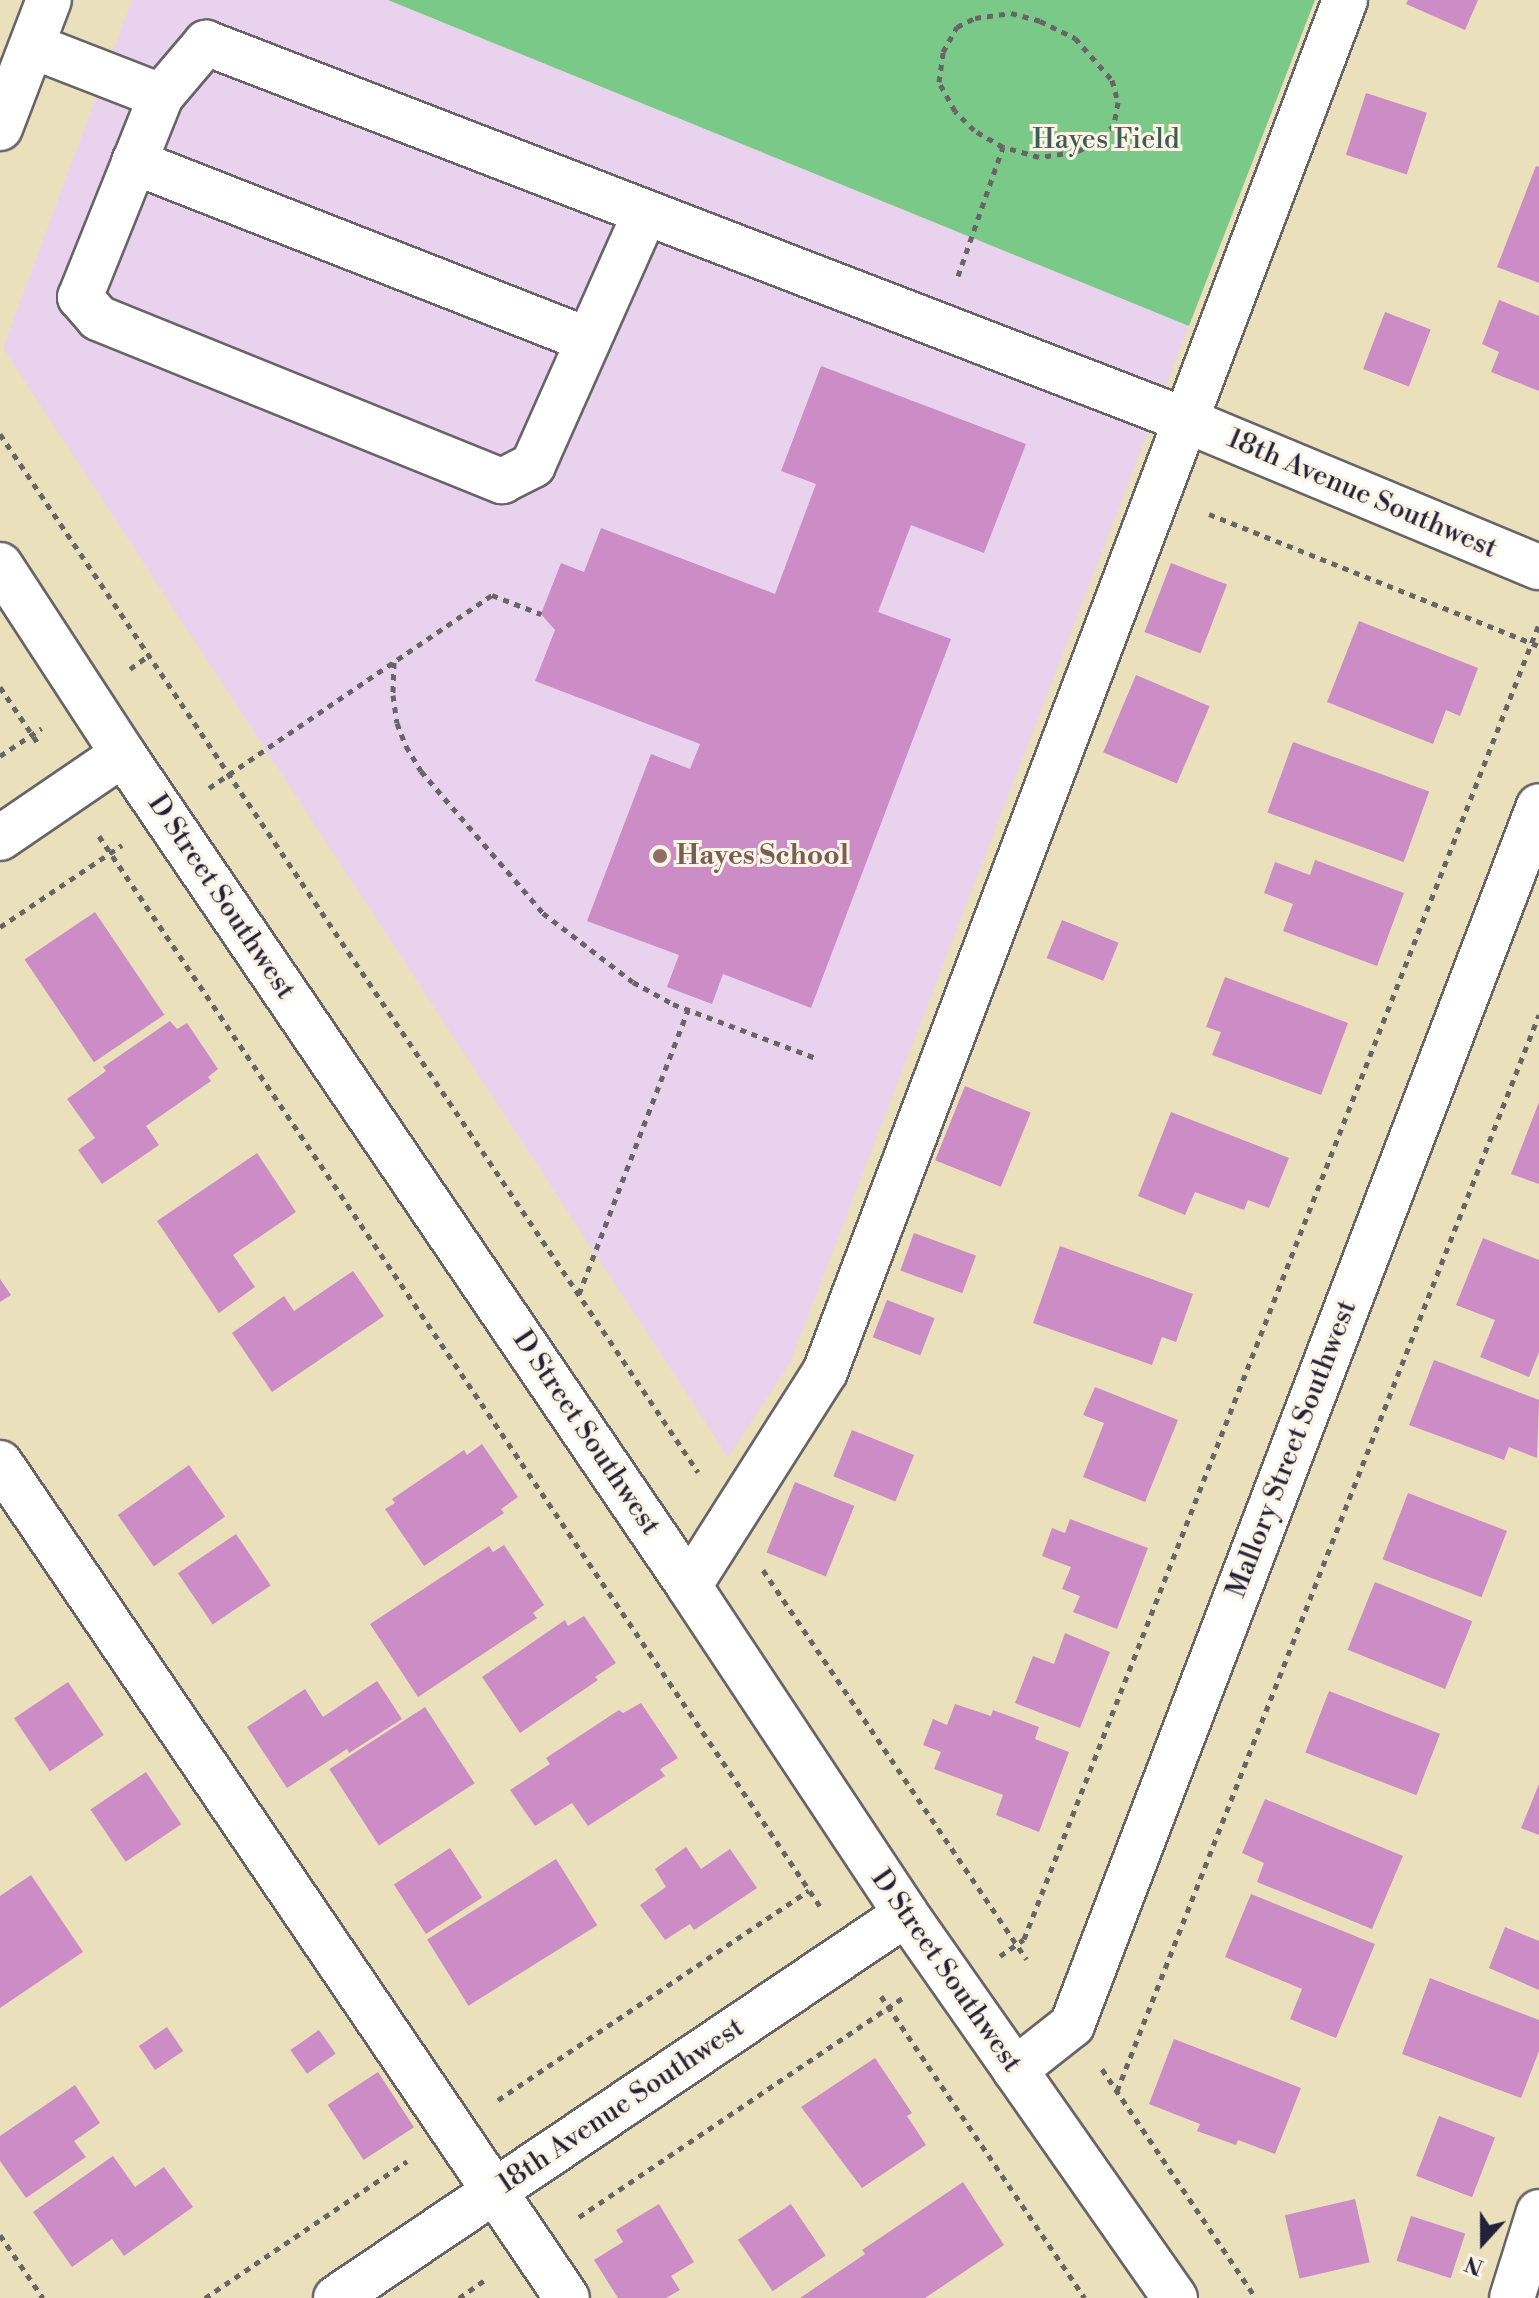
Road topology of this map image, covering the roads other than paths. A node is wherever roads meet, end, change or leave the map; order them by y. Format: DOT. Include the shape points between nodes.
graph roads {
  1 [pos="49,0"];
  2 [pos="1345,0"];
  3 [pos="32,46"];
  4 [pos="161,96"];
  5 [pos="0,128"];
  6 [pos="134,162"];
  7 [pos="645,213"];
  8 [pos="588,340"];
  9 [pos="1185,420"];
  10 [pos="0,565"];
  11 [pos="1539,567"];
  12 [pos="123,754"];
  13 [pos="1539,806"];
  14 [pos="0,838"];
  15 [pos="0,1463"];
  16 [pos="689,1586"];
  17 [pos="906,1914"];
  18 [pos="1015,2070"];
  19 [pos="493,2192"];
  20 [pos="1539,2212"];
  21 [pos="336,2298"];
  22 [pos="567,2298"];
  23 [pos="1175,2298"];
  24 [pos="1512,2298"];
  1 -- 3 [label="street"];
  2 -- 9 [label="street"];
  3 -- 4 [label="street"];
  3 -- 5 [label="street"];
  4 -- 6 [label="street"];
  4 -- 7 [label="street, 18th Avenue Southwest" via="206,43"];
  6 -- 8 [label="street"];
  6 -- 8 [label="street" via="80,297 98,318 502,481 533,465"];
  7 -- 8 [label="street"];
  7 -- 9 [label="street, 18th Avenue Southwest"];
  9 -- 11 [label="street, 18th Avenue Southwest"];
  9 -- 16 [label="street" via="825,1372"];
  10 -- 12 [label="street, D Street Southwest"];
  12 -- 14 [label="street"];
  12 -- 16 [label="street, D Street Southwest"];
  13 -- 18 [label="street, Mallory Street Southwest" via="1072,2025"];
  15 -- 19 [label="street"];
  16 -- 17 [label="street, D Street Southwest"];
  17 -- 18 [label="street, D Street Southwest"];
  17 -- 19 [label="street, 18th Avenue Southwest"];
  18 -- 23 [label="street, D Street Southwest"];
  19 -- 21 [label="street, 18th Avenue Southwest"];
  19 -- 22 [label="street"];
  20 -- 24 [label="street"];
}
